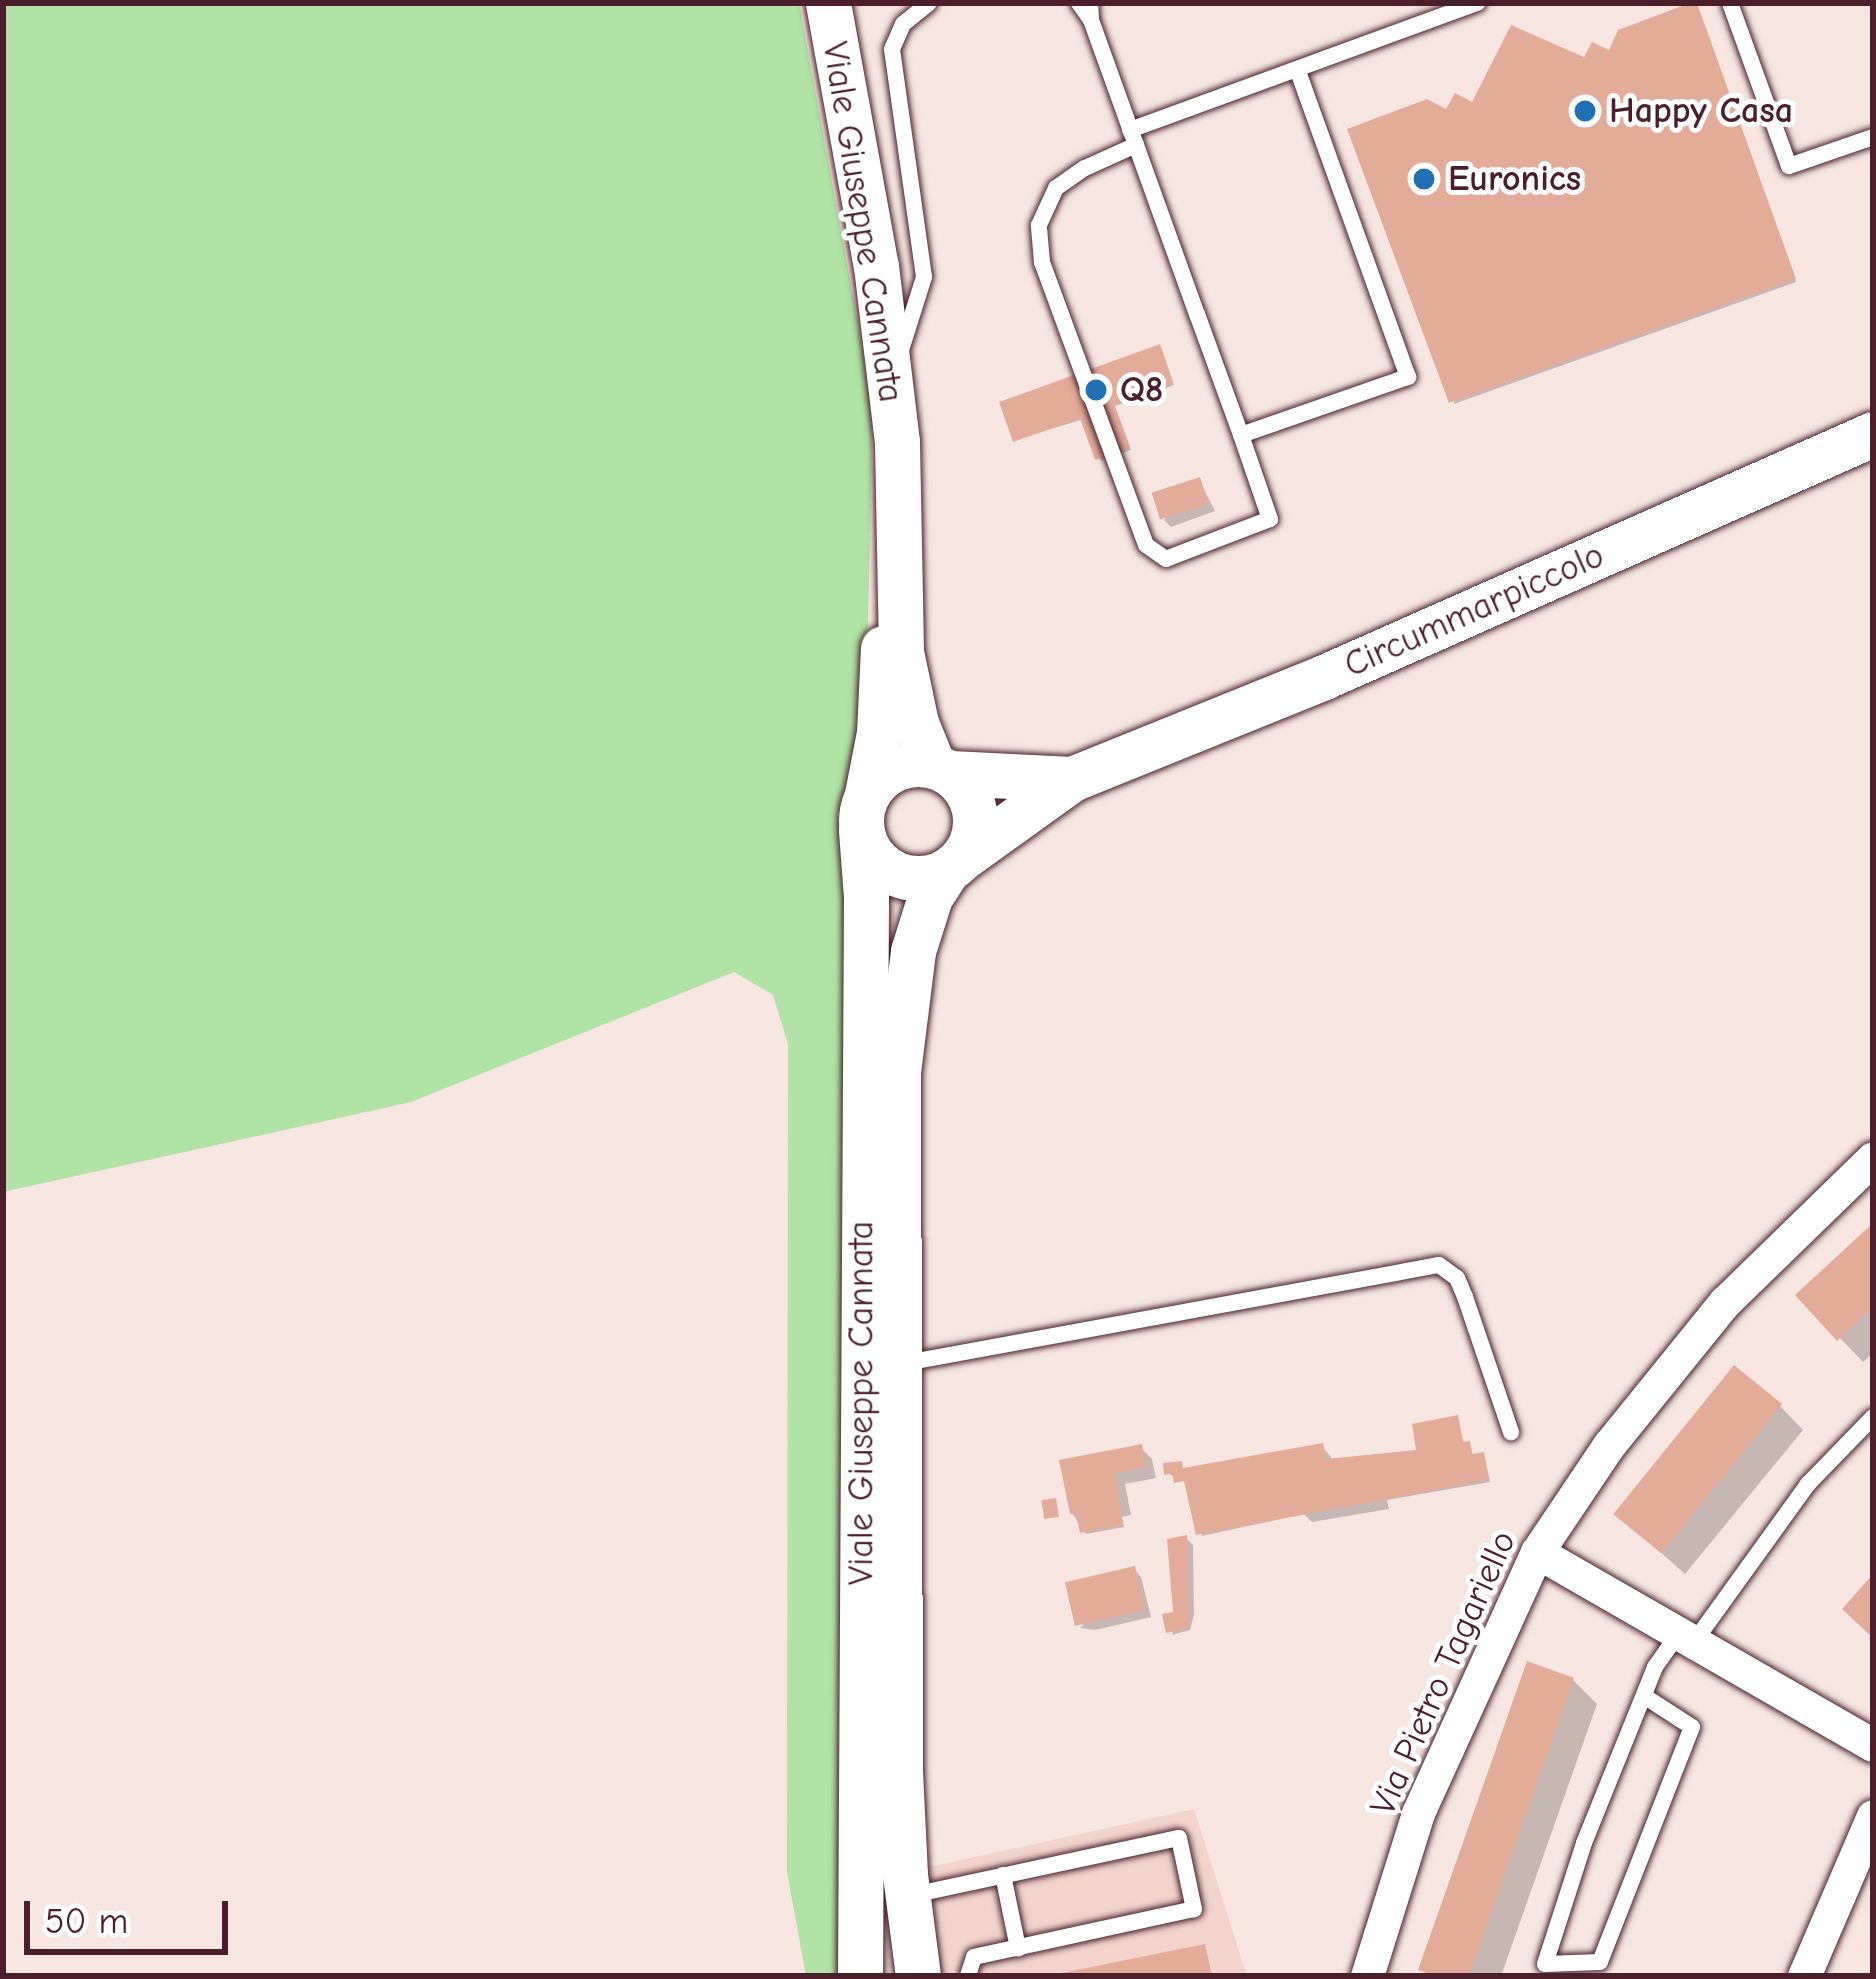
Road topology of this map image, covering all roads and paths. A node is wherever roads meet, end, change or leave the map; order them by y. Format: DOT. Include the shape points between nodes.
graph roads {
  1 [pos="828,3"];
  2 [pos="929,3"];
  3 [pos="1079,3"];
  4 [pos="1477,3"];
  5 [pos="1730,3"];
  6 [pos="1090,11"];
  7 [pos="1297,69"];
  8 [pos="1873,137"];
  9 [pos="1133,138"];
  10 [pos="921,229"];
  11 [pos="872,245"];
  12 [pos="889,379"];
  13 [pos="1873,434"];
  14 [pos="1240,435"];
  15 [pos="897,442"];
  16 [pos="941,769"];
  17 [pos="1072,779"];
  18 [pos="864,812"];
  19 [pos="954,864"];
  20 [pos="1873,1159"];
  21 [pos="899,1364"];
  22 [pos="1873,1417"];
  23 [pos="1511,1432"];
  24 [pos="1537,1552"];
  25 [pos="1686,1638"];
  26 [pos="1644,1696"];
  27 [pos="1873,1745"];
  28 [pos="1873,1816"];
  29 [pos="1004,1875"];
  30 [pos="907,1896"];
  31 [pos="1018,1948"];
  32 [pos="860,1976"];
  33 [pos="918,1976"];
  34 [pos="968,1976"];
  35 [pos="1367,1976"];
  36 [pos="1804,1976"];
  1 -- 11 [label="street, Viale Giuseppe Cannata"];
  2 -- 10 [label="lane" via="903,24 892,49"];
  3 -- 6 [label="lane"];
  4 -- 7 [label="lane"];
  5 -- 8 [label="lane" via="1790,166"];
  6 -- 9 [label="lane"];
  7 -- 9 [label="lane"];
  7 -- 14 [label="lane" via="1408,377"];
  9 -- 14 [label="lane"];
  9 -- 14 [label="lane" via="1056,188 1039,225 1042,262 1146,545 1166,559 1270,519"];
  10 -- 11 [label="lane" via="909,255 885,255"];
  10 -- 12 [label="lane" via="924,277"];
  11 -- 12 [label="street, Viale Giuseppe Cannata"];
  12 -- 15 [label="street, Viale Giuseppe Cannata"];
  13 -- 17 [label="street, Circummarpiccolo" via="1324,677"];
  15 -- 16 [label="street, Viale Giuseppe Cannata" via="901,652 916,723"];
  15 -- 18 [label="street, Viale Giuseppe Cannata" via="879,733"];
  16 -- 17 [label="street, Circummarpiccolo"];
  16 -- 18 [label="street" via="894,768"];
  16 -- 19 [label="street" via="973,803 976,822"];
  17 -- 19 [label="street, Circummarpiccolo"];
  18 -- 19 [label="street" via="878,862 894,873 929,877"];
  18 -- 32 [label="street, Viale Giuseppe Cannata"];
  19 -- 21 [label="street, Viale Giuseppe Cannata" via="930,897 903,1004"];
  20 -- 24 [label="street, Via Pietro Tagariello" via="1725,1302 1609,1445"];
  21 -- 23 [label="lane" via="1439,1265 1465,1297"];
  21 -- 30 [label="street, Viale Giuseppe Cannata"];
  22 -- 25 [label="lane" via="1808,1484"];
  24 -- 25 [label="street"];
  24 -- 35 [label="street, Via Pietro Tagariello" via="1418,1814"];
  25 -- 26 [label="lane" via="1655,1667"];
  25 -- 27 [label="street"];
  26 -- 26 [label="lane" via="1585,1843 1545,1964 1600,1962 1692,1727"];
  28 -- 36 [label="street"];
  29 -- 30 [label="lane"];
  29 -- 31 [label="lane"];
  29 -- 31 [label="lane" via="1179,1838 1194,1909"];
  30 -- 33 [label="street, Viale Giuseppe Cannata"];
  31 -- 34 [label="lane" via="974,1957"];
}
